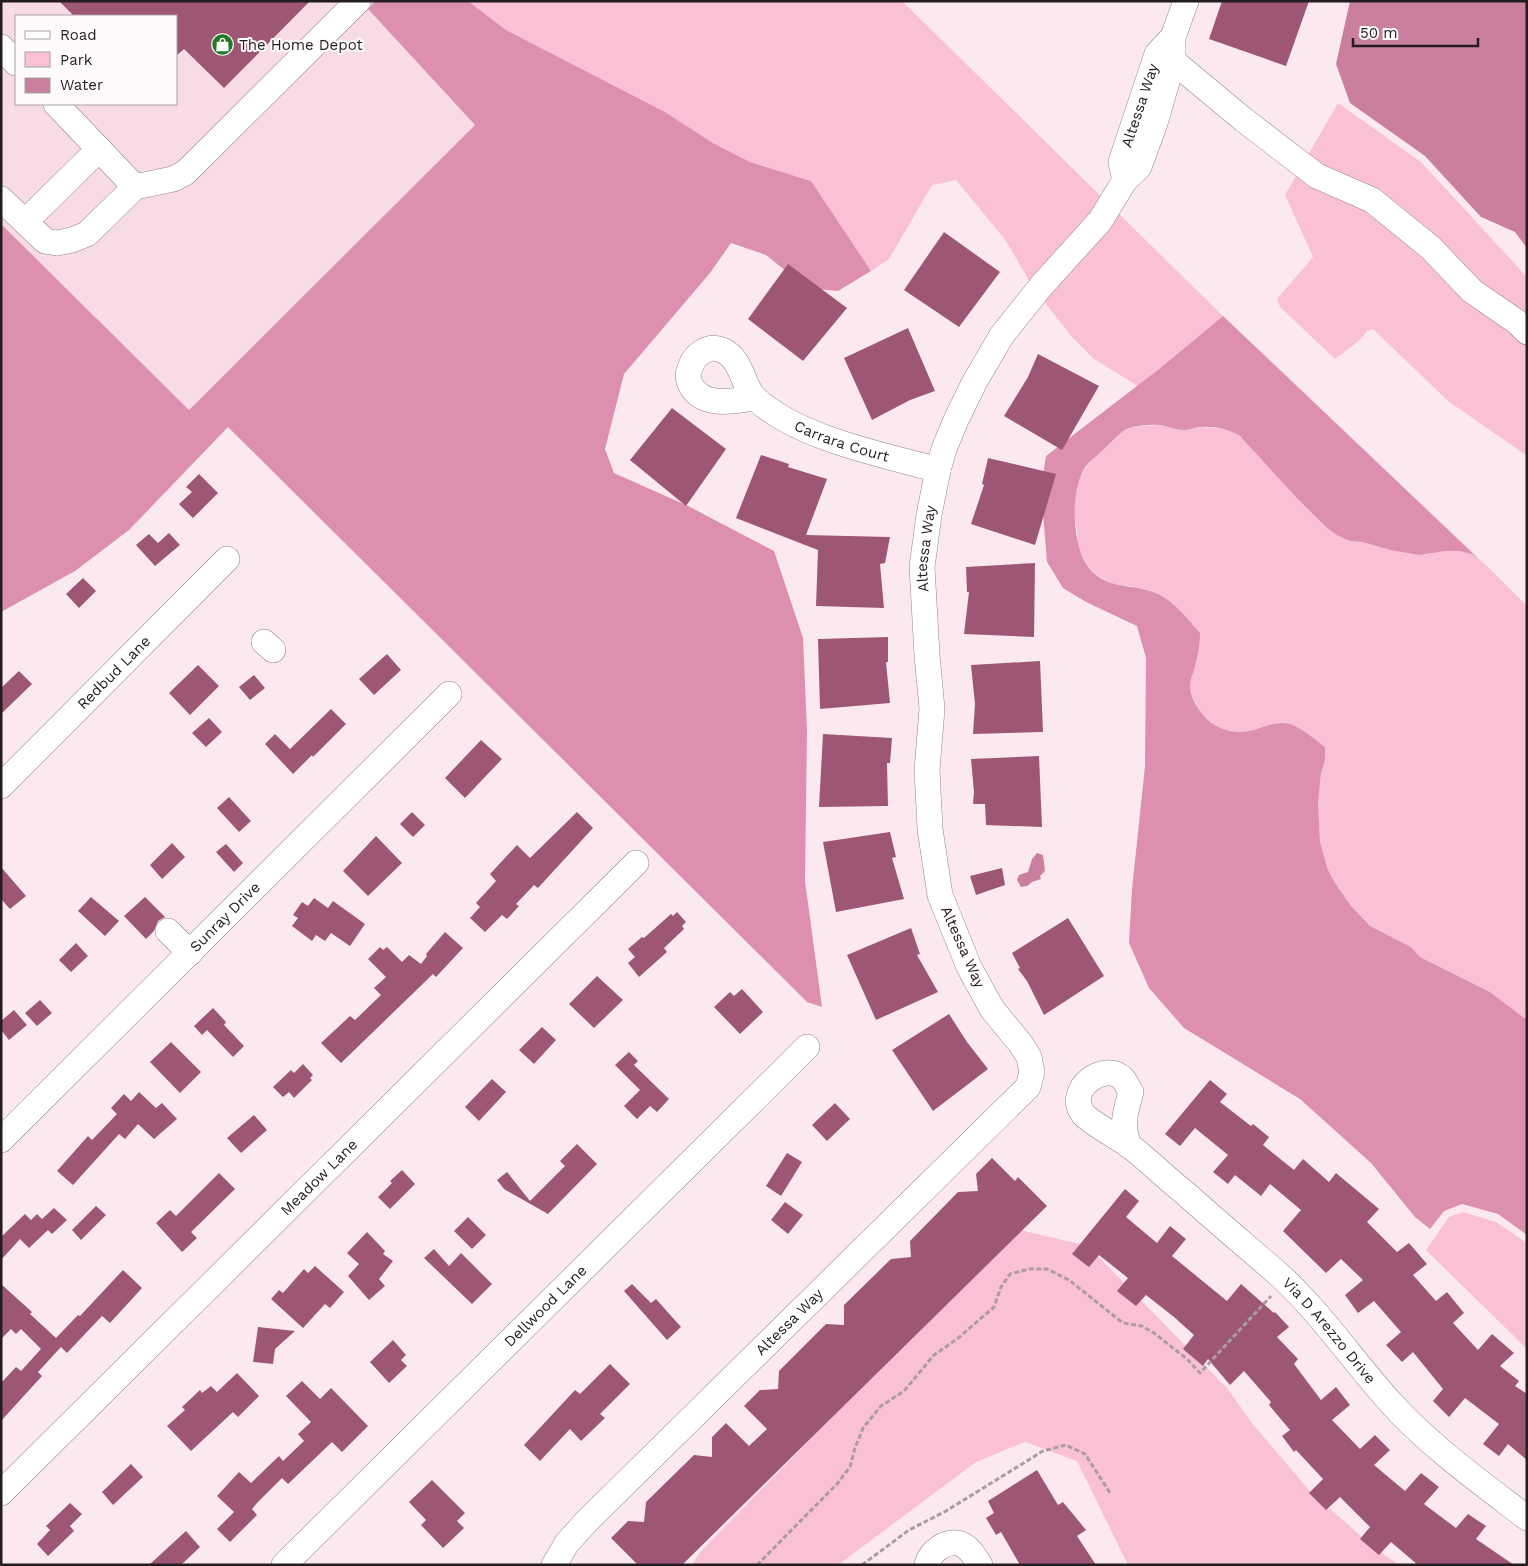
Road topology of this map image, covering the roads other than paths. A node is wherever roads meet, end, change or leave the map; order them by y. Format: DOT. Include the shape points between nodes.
graph roads {
  1 [pos="358,1"];
  2 [pos="1186,1"];
  3 [pos="1,47"];
  4 [pos="1173,49"];
  5 [pos="15,62"];
  6 [pos="57,105"];
  7 [pos="99,149"];
  8 [pos="136,187"];
  9 [pos="1,200"];
  10 [pos="24,222"];
  11 [pos="1527,332"];
  12 [pos="754,398"];
  13 [pos="938,470"];
  14 [pos="227,559"];
  15 [pos="449,694"];
  16 [pos="1,786"];
  17 [pos="636,863"];
  18 [pos="168,932"];
  19 [pos="190,953"];
  20 [pos="807,1048"];
  21 [pos="1,1140"];
  22 [pos="1129,1146"];
  23 [pos="1,1493"];
  24 [pos="1527,1518"];
  25 [pos="284,1565"];
  26 [pos="554,1565"];
  27 [pos="927,1565"];
  28 [pos="980,1565"];
  1 -- 8 [label="street" via="185,173"];
  2 -- 4 [label="street, Altessa Way"];
  3 -- 5 [label="street"];
  4 -- 11 [label="street" via="1244,120 1317,176 1372,200 1431,248 1472,291"];
  4 -- 13 [label="street, Altessa Way" via="1157,54 1121,162 1125,180 1100,221 1002,335 956,420"];
  6 -- 7 [label="street"];
  7 -- 8 [label="street"];
  7 -- 10 [label="street"];
  8 -- 10 [label="street" via="87,234 72,240 45,241"];
  9 -- 10 [label="street"];
  12 -- 13 [label="street, Carrara Court" via="779,416 818,436"];
  13 -- 26 [label="street, Altessa Way" via="922,567 932,709 927,770 930,829 940,895 969,968 987,1001 1029,1057 1032,1072 1028,1087 586,1522 567,1543"];
  14 -- 16 [label="street, Redbud Lane"];
  15 -- 19 [label="street, Sunray Drive"];
  17 -- 23 [label="street, Meadow Lane"];
  18 -- 19 [label="street"];
  19 -- 21 [label="street, Sunray Drive"];
  20 -- 25 [label="street, Dellwood Lane"];
  22 -- 24 [label="street, Via D Arezzo Drive" via="1285,1280 1333,1330 1348,1352 1412,1424 1454,1462"];
  27 -- 28 [label="street" via="933,1552 952,1542 963,1544"];
}
